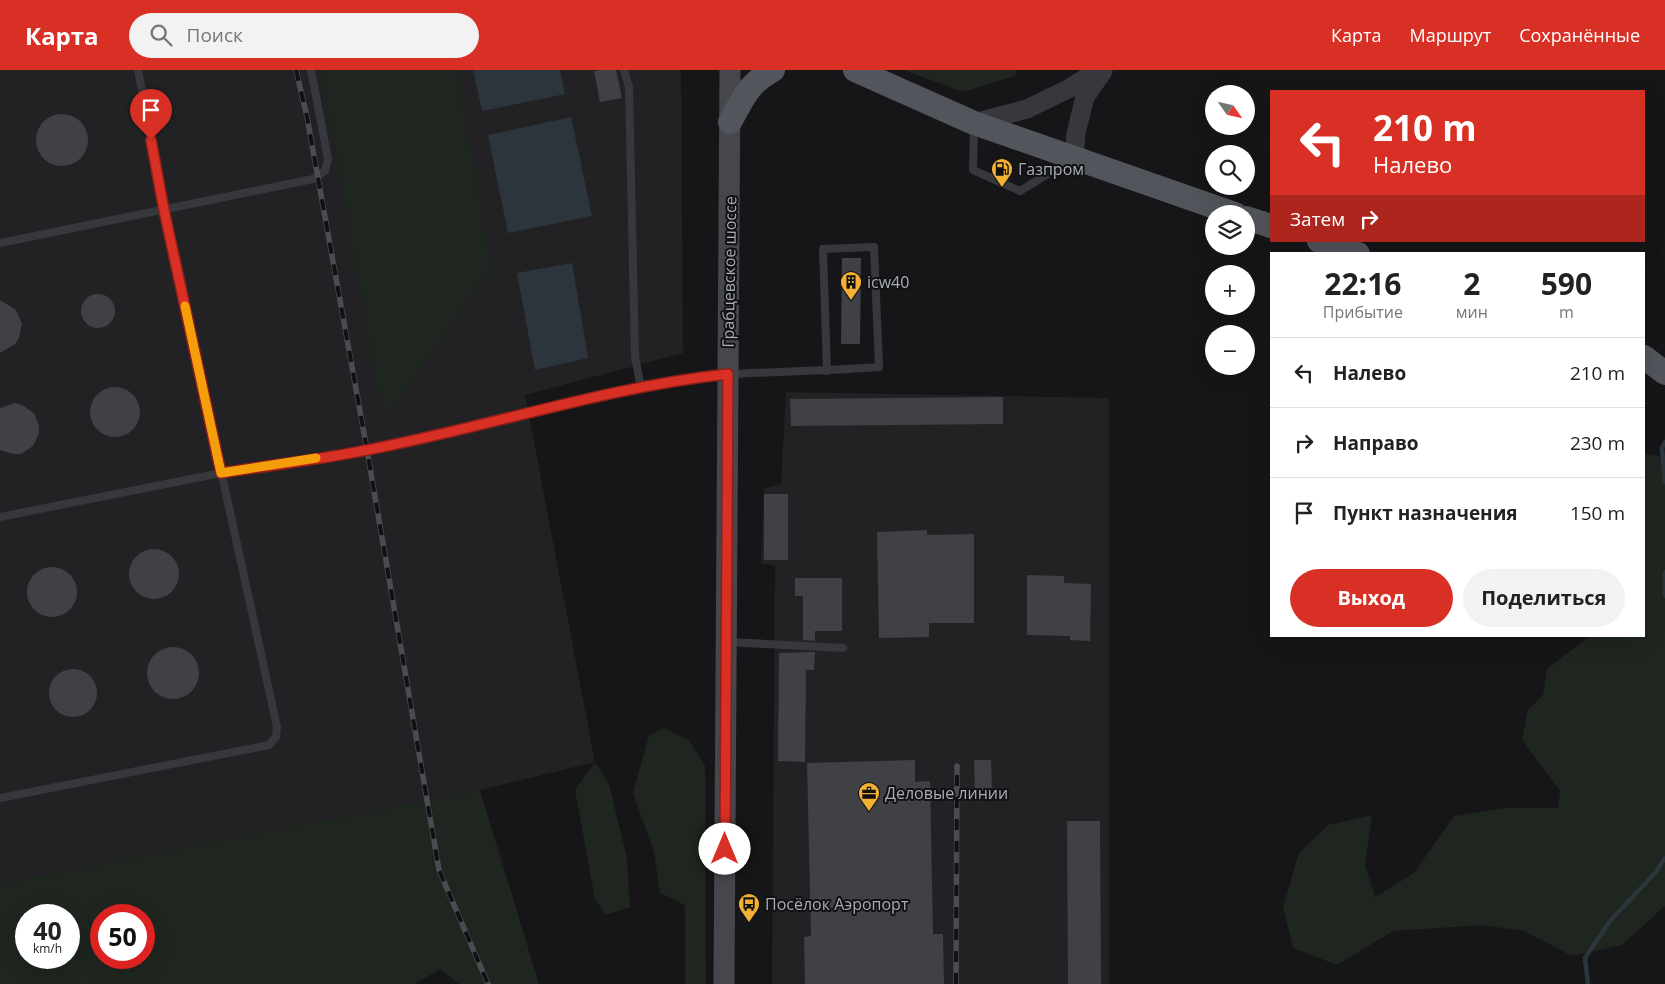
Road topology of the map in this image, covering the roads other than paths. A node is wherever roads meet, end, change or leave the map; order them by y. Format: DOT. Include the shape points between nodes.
graph roads {
  1 [pos="138,70"];
  2 [pos="311,70"];
  3 [pos="624,70"];
  4 [pos="730,70"];
  5 [pos="774,70"];
  6 [pos="855,70"];
  7 [pos="1098,70"];
  8 [pos="1103,70"];
  9 [pos="730,122"];
  10 [pos="974,123"];
  11 [pos="1074,158"];
  12 [pos="1209,205"];
  13 [pos="164,210"];
  14 [pos="1255,221"];
  15 [pos="1270,226"];
  16 [pos="1322,242"];
  17 [pos="0,243"];
  18 [pos="1352,252"];
  19 [pos="1645,344"];
  20 [pos="1665,350"];
  21 [pos="1645,358"];
  22 [pos="826,371"];
  23 [pos="1665,373"];
  24 [pos="728,374"];
  25 [pos="641,388"];
  26 [pos="221,473"];
  27 [pos="0,517"];
  28 [pos="726,642"];
  29 [pos="842,648"];
  30 [pos="0,798"];
  31 [pos="724,984"];
  1 -- 13 [label="lane"];
  2 -- 13 [label="lane" via="328,159 325,172 313,179"];
  3 -- 25 [label="lane" via="629,87 635,357"];
  4 -- 9 [label="main road, Грабцевское шоссе"];
  5 -- 9 [label="main road" via="757,79 748,89"];
  6 -- 10 [label="main road"];
  7 -- 10 [label="street" via="1027,109"];
  8 -- 11 [label="street" via="1085,97"];
  9 -- 24 [label="main road, Грабцевское шоссе"];
  10 -- 11 [label="main road"];
  10 -- 11 [label="lane" via="973,170 1020,191"];
  11 -- 12 [label="main road"];
  13 -- 17 [label="lane"];
  13 -- 26 [label="lane"];
  14 -- 15 [label="main road"];
  16 -- 18 [label="main road"];
  19 -- 20 [label="main road"];
  21 -- 23 [label="main road"];
  22 -- 22 [label="lane" via="878,367 874,247 823,249"];
  22 -- 24 [label="lane"];
  24 -- 25 [label="lane" via="687,378"];
  24 -- 28 [label="main road, Грабцевское шоссе"];
  25 -- 26 [label="lane" via="367,450"];
  26 -- 27 [label="lane"];
  26 -- 30 [label="lane" via="276,727 276,737 270,746"];
  28 -- 29 [label="lane"];
  28 -- 31 [label="main road, Грабцевское шоссе"];
}
